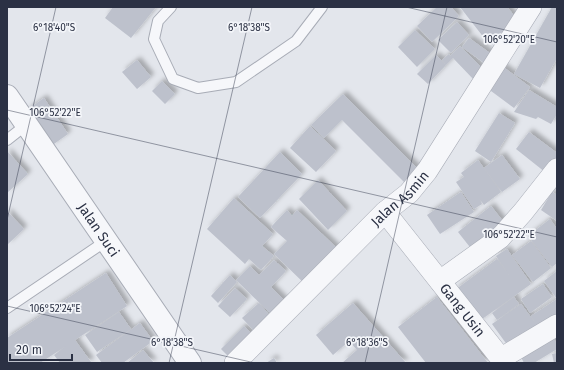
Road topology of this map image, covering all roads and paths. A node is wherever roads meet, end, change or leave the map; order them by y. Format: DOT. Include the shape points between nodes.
graph roads {
  1 [pos="171,7"];
  2 [pos="322,7"];
  3 [pos="531,7"];
  4 [pos="7,96"];
  5 [pos="26,125"];
  6 [pos="7,140"];
  7 [pos="557,169"];
  8 [pos="385,212"];
  9 [pos="106,241"];
  10 [pos="440,281"];
  11 [pos="7,308"];
  12 [pos="557,325"];
  13 [pos="181,360"];
  14 [pos="235,363"];
  1 -- 2 [label="lane" via="158,21 154,39 173,79 198,88 236,82 296,41"];
  3 -- 8 [label="street, Jalan Asmin" via="427,171 408,193"];
  4 -- 5 [label="street, Jalan Suci"];
  5 -- 6 [label="lane"];
  5 -- 9 [label="street, Jalan Suci"];
  7 -- 10 [label="street" via="500,238"];
  8 -- 10 [label="street, Gang Usin"];
  8 -- 14 [label="street, Jalan Asmin"];
  9 -- 11 [label="lane"];
  9 -- 13 [label="street, Jalan Suci"];
  10 -- 12 [label="street, Gang Usin" via="499,356 505,356"];
}
